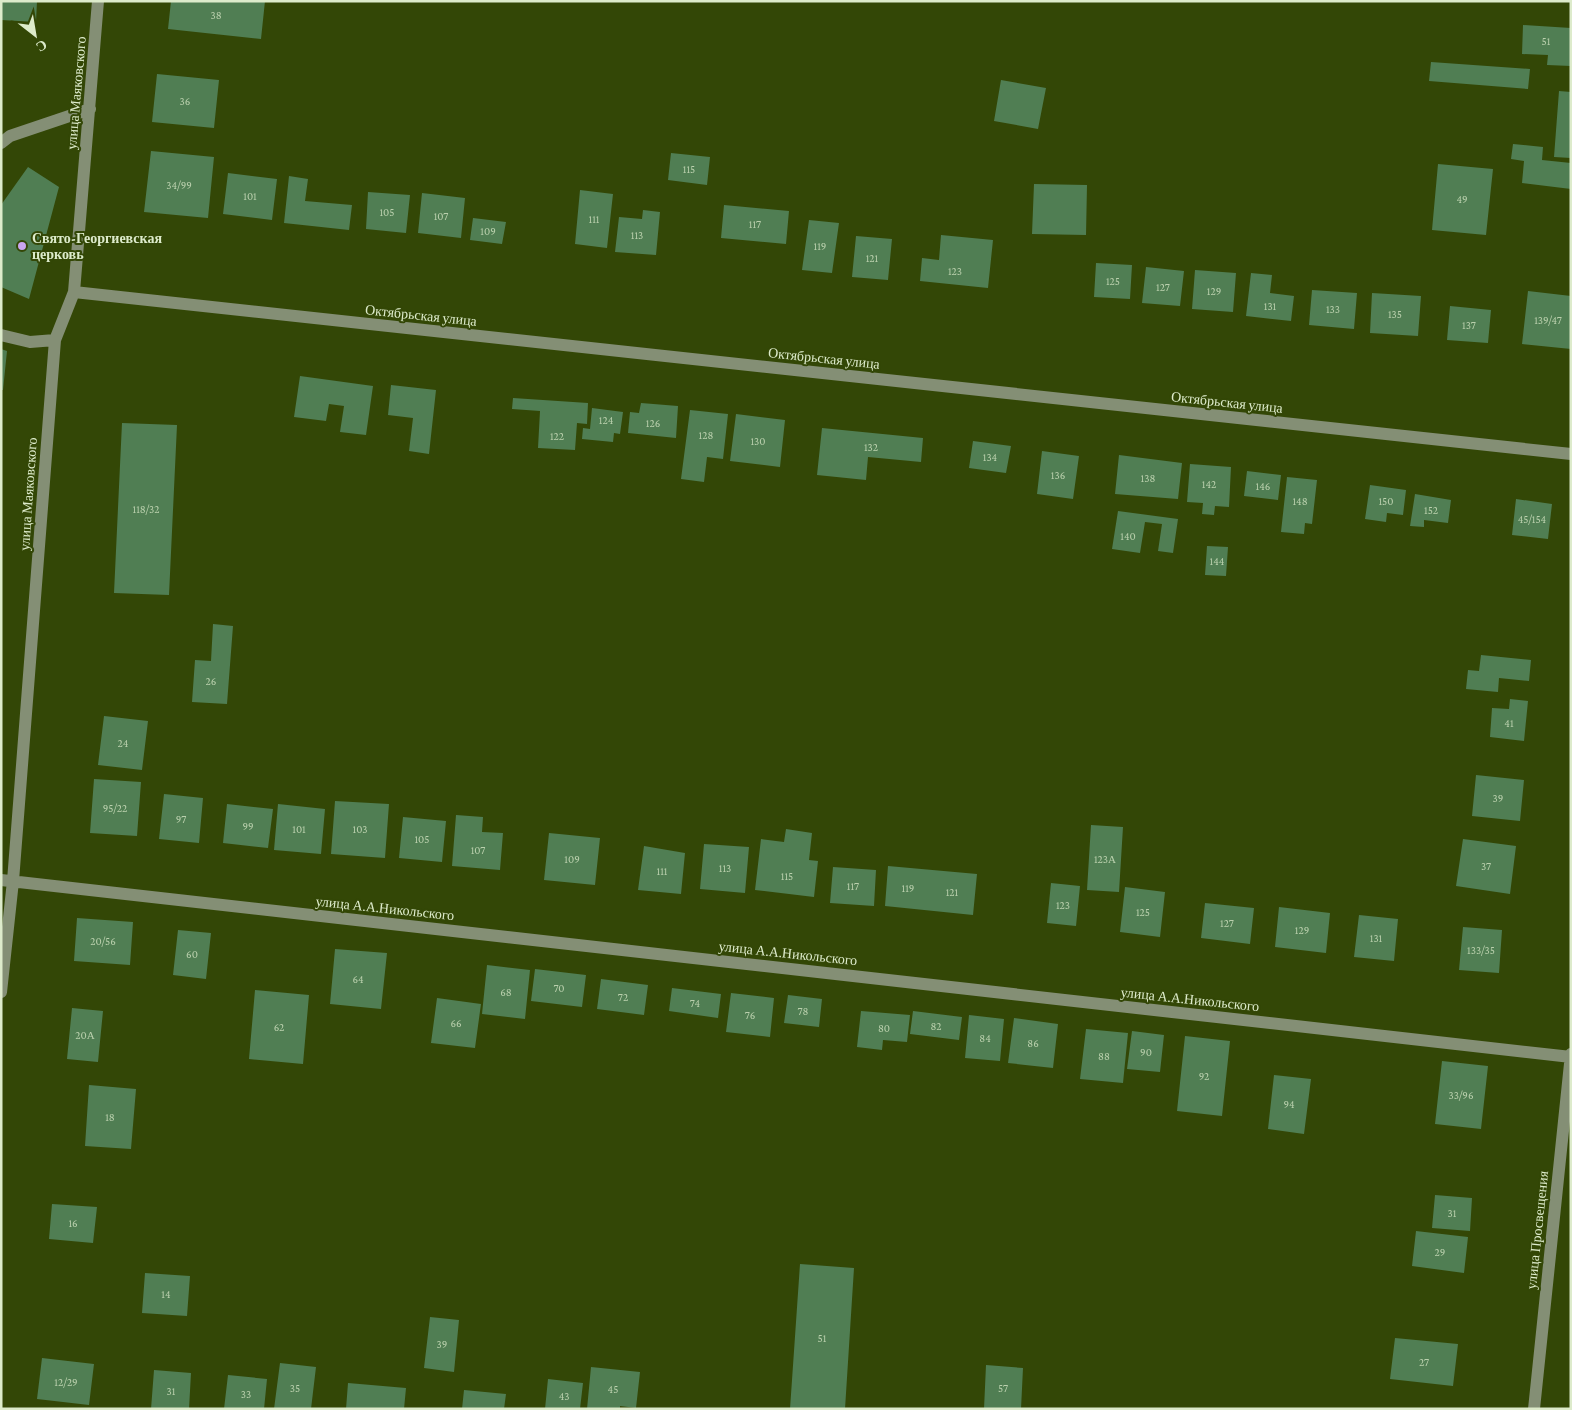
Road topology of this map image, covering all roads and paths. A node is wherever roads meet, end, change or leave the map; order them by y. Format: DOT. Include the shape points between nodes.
graph roads {
  1 [pos="98,1"];
  2 [pos="90,110"];
  3 [pos="1,143"];
  4 [pos="74,292"];
  5 [pos="1,335"];
  6 [pos="55,340"];
  7 [pos="1571,454"];
  8 [pos="7,881"];
  9 [pos="1,992"];
  10 [pos="1571,1056"];
  11 [pos="1534,1409"];
  1 -- 2 [label="street, улица Маяковского"];
  2 -- 3 [label="street" via="10,136"];
  2 -- 4 [label="street, улица Маяковского"];
  4 -- 6 [label="street, улица Маяковского"];
  4 -- 7 [label="street, Октябрьская улица"];
  5 -- 6 [label="street" via="30,342"];
  6 -- 8 [label="street, улица Маяковского"];
  8 -- 9 [label="street, улица Маяковского"];
  8 -- 10 [label="street, улица А.А.Никольского"];
  10 -- 11 [label="street, улица Просвещения"];
}
